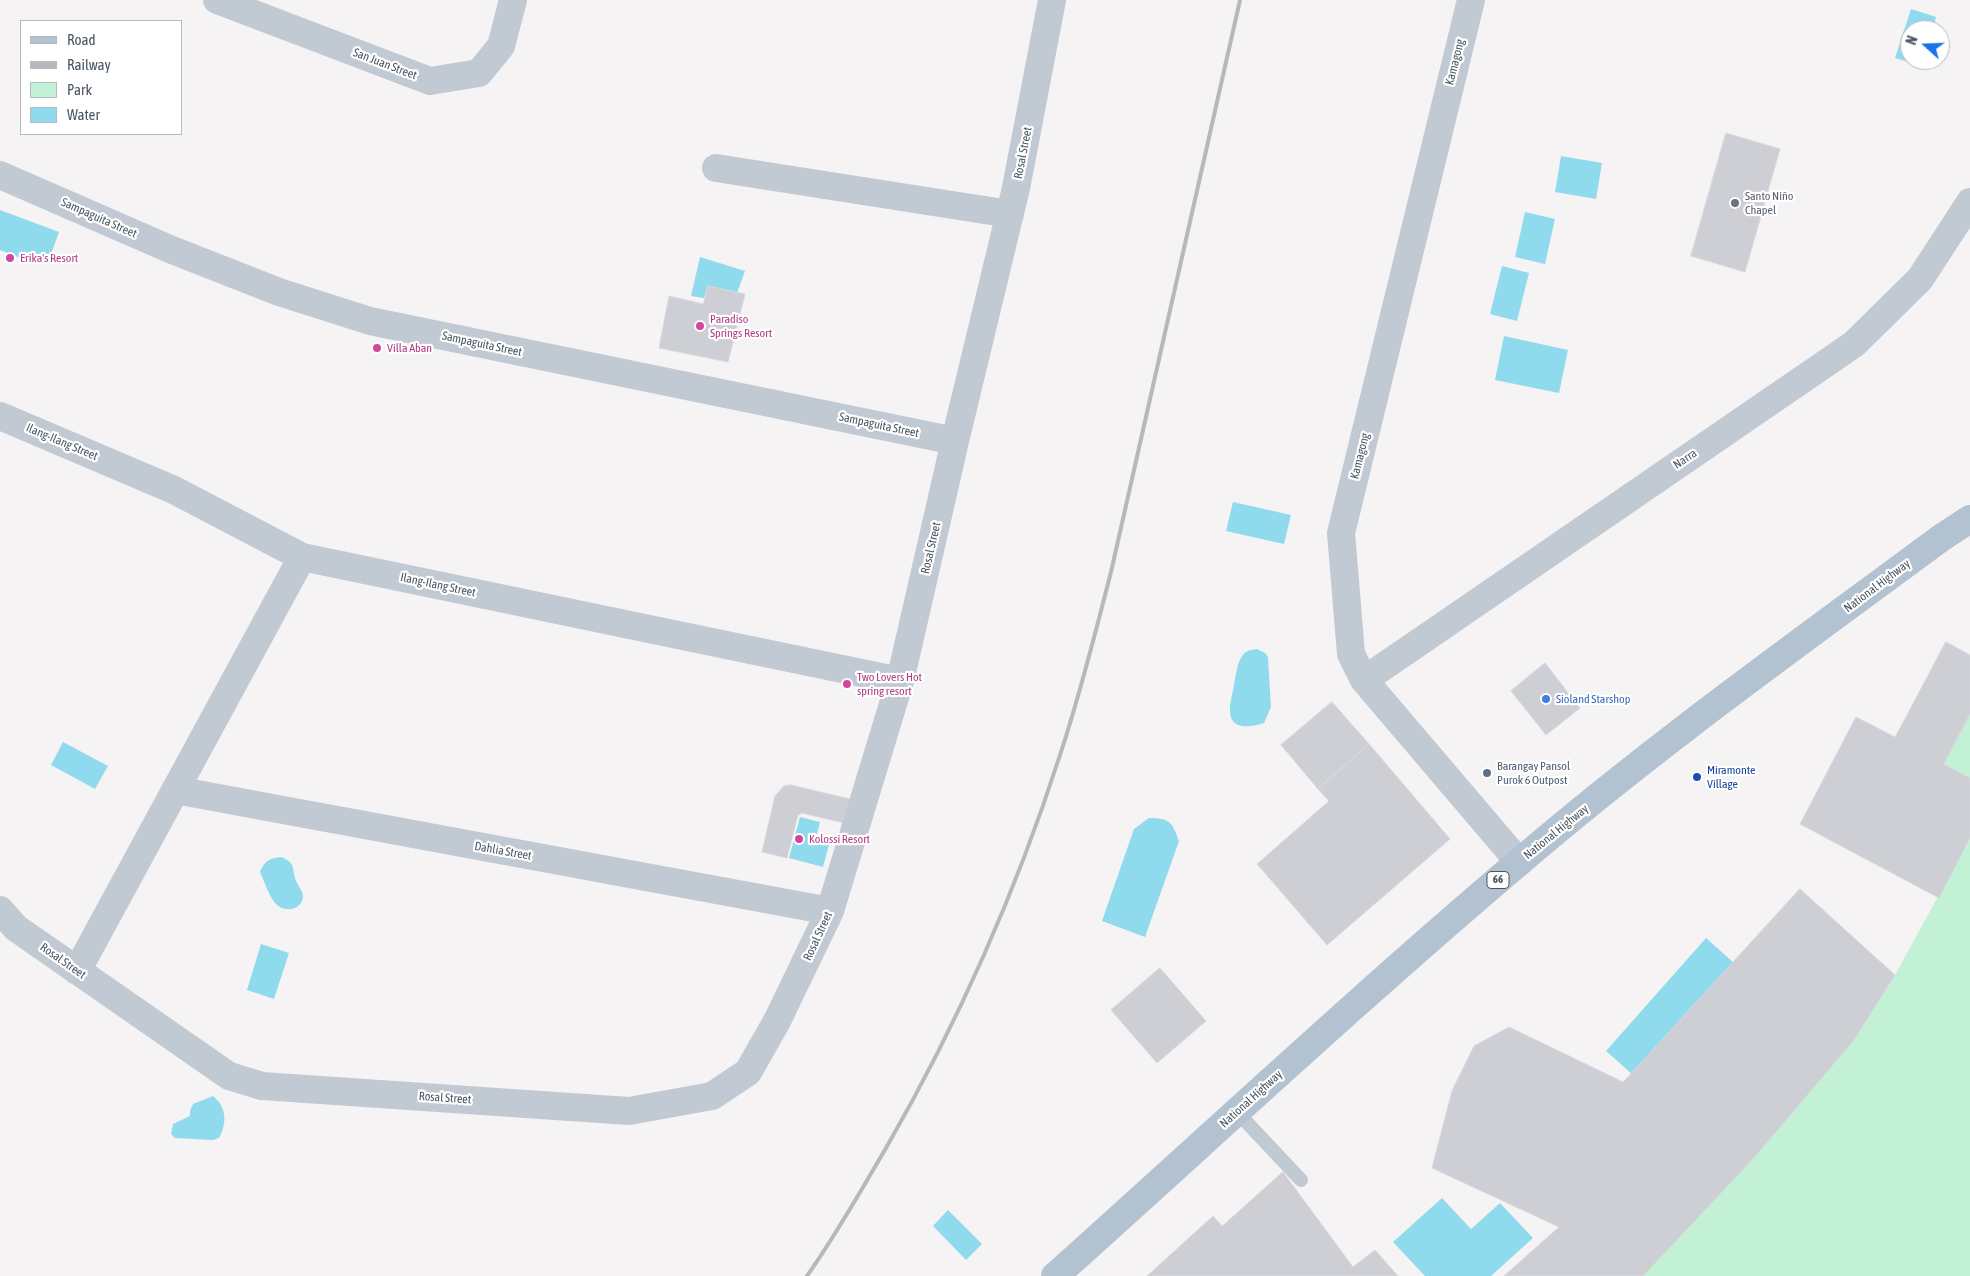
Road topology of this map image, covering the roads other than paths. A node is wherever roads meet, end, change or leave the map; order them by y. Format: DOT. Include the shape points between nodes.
graph roads {
  1 [pos="217,0"];
  2 [pos="513,0"];
  3 [pos="1052,0"];
  4 [pos="1470,0"];
  5 [pos="254,7"];
  6 [pos="716,168"];
  7 [pos="0,175"];
  8 [pos="1970,202"];
  9 [pos="1010,214"];
  10 [pos="0,416"];
  11 [pos="955,441"];
  12 [pos="1970,519"];
  13 [pos="302,557"];
  14 [pos="1364,680"];
  15 [pos="900,681"];
  16 [pos="175,790"];
  17 [pos="1519,862"];
  18 [pos="0,910"];
  19 [pos="830,911"];
  20 [pos="77,971"];
  21 [pos="1237,1112"];
  22 [pos="1301,1180"];
  23 [pos="1055,1276"];
  1 -- 5 [label="street, San Juan Street"];
  2 -- 5 [label="street, San Juan Street" via="501,46 479,73 430,81"];
  3 -- 9 [label="street, Rosal Street"];
  4 -- 14 [label="street, Kamagong" via="1341,533 1351,654"];
  6 -- 9 [label="street"];
  7 -- 11 [label="street, Sampaguita Street" via="181,254 279,292 370,321"];
  8 -- 14 [label="street, Narra" via="1920,279 1854,344"];
  9 -- 11 [label="street, Rosal Street"];
  10 -- 13 [label="street, Ilang-Ilang Street" via="174,490"];
  11 -- 15 [label="street, Rosal Street"];
  12 -- 17 [label="main road, National Highway / 66" via="1665,743"];
  13 -- 15 [label="street, Ilang-Ilang Street"];
  13 -- 16 [label="street"];
  14 -- 17 [label="street, Kamagong"];
  15 -- 19 [label="street, Rosal Street"];
  16 -- 19 [label="street, Dahlia Street"];
  16 -- 20 [label="street"];
  17 -- 21 [label="main road, National Highway / 66"];
  18 -- 20 [label="street, Rosal Street" via="16,928"];
  19 -- 20 [label="street, Rosal Street" via="777,1021 748,1072 712,1096 629,1111 262,1086 229,1076"];
  21 -- 22 [label="lane"];
  21 -- 23 [label="main road, National Highway / 66"];
}
